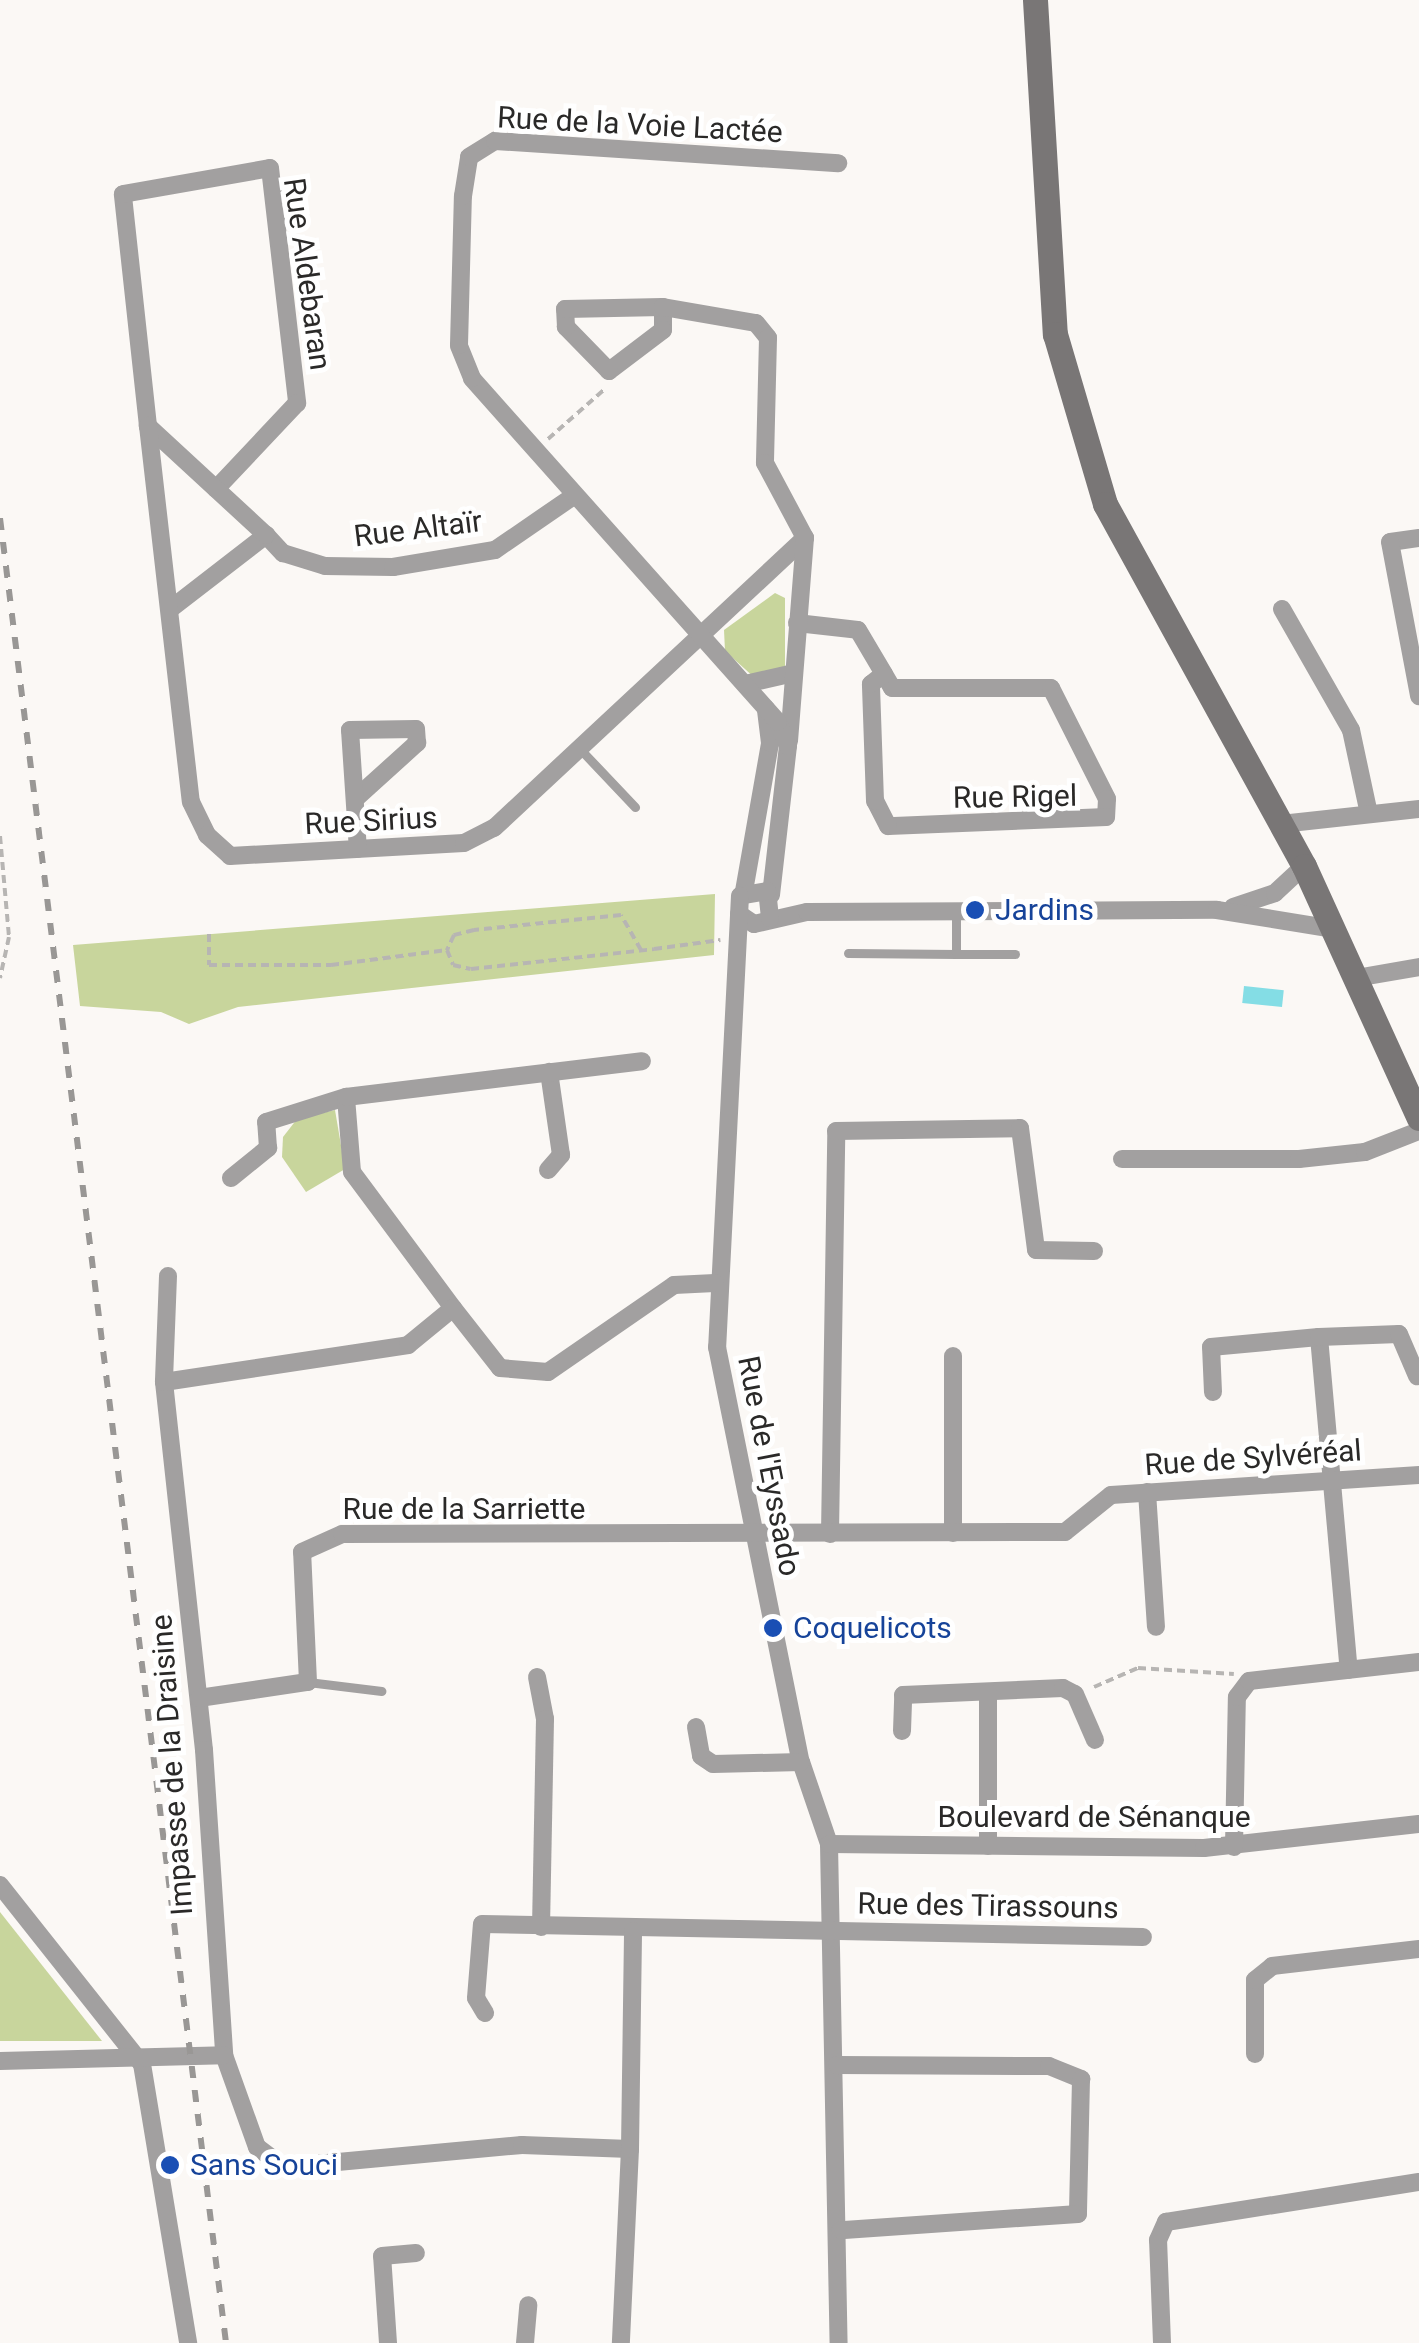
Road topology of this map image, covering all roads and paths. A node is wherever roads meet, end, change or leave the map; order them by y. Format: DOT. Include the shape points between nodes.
graph roads {
  1 [pos="1035,0"];
  2 [pos="838,162"];
  3 [pos="663,307"];
  4 [pos="609,372"];
  5 [pos="148,426"];
  6 [pos="534,452"];
  7 [pos="216,488"];
  8 [pos="572,497"];
  9 [pos="266,534"];
  10 [pos="805,538"];
  11 [pos="1419,538"];
  12 [pos="174,606"];
  13 [pos="1282,609"];
  14 [pos="797,623"];
  15 [pos="698,632"];
  16 [pos="794,672"];
  17 [pos="884,674"];
  18 [pos="746,684"];
  19 [pos="1419,696"];
  20 [pos="766,708"];
  21 [pos="788,746"];
  22 [pos="580,749"];
  23 [pos="355,798"];
  24 [pos="635,807"];
  25 [pos="1419,809"];
  26 [pos="1369,814"];
  27 [pos="1281,824"];
  28 [pos="0,836"];
  29 [pos="358,849"];
  30 [pos="1304,866"];
  31 [pos="744,891"];
  32 [pos="762,910"];
  33 [pos="956,910"];
  34 [pos="1217,910"];
  35 [pos="1334,929"];
  36 [pos="209,934"];
  37 [pos="735,947"];
  38 [pos="447,950"];
  39 [pos="641,950"];
  40 [pos="848,953"];
  41 [pos="956,954"];
  42 [pos="1015,954"];
  43 [pos="1419,967"];
  44 [pos="0,978"];
  45 [pos="1356,978"];
  46 [pos="642,1061"];
  47 [pos="549,1072"];
  48 [pos="346,1097"];
  49 [pos="1419,1118"];
  50 [pos="1419,1131"];
  51 [pos="1122,1159"];
  52 [pos="548,1170"];
  53 [pos="231,1178"];
  54 [pos="1094,1251"];
  55 [pos="168,1276"];
  56 [pos="715,1283"];
  57 [pos="454,1308"];
  58 [pos="1318,1337"];
  59 [pos="953,1356"];
  60 [pos="1417,1376"];
  61 [pos="164,1382"];
  62 [pos="1213,1392"];
  63 [pos="1419,1474"];
  64 [pos="1329,1480"];
  65 [pos="1147,1492"];
  66 [pos="953,1533"];
  67 [pos="830,1534"];
  68 [pos="755,1537"];
  69 [pos="1156,1626"];
  70 [pos="1419,1662"];
  71 [pos="1349,1670"];
  72 [pos="537,1677"];
  73 [pos="308,1682"];
  74 [pos="1250,1682"];
  75 [pos="381,1691"];
  76 [pos="988,1693"];
  77 [pos="1076,1694"];
  78 [pos="199,1698"];
  79 [pos="696,1728"];
  80 [pos="902,1731"];
  81 [pos="1095,1740"];
  82 [pos="801,1762"];
  83 [pos="1419,1824"];
  84 [pos="828,1844"];
  85 [pos="988,1846"];
  86 [pos="1234,1847"];
  87 [pos="0,1885"];
  88 [pos="541,1927"];
  89 [pos="634,1930"];
  90 [pos="831,1930"];
  91 [pos="1143,1937"];
  92 [pos="1419,1949"];
  93 [pos="485,2013"];
  94 [pos="1255,2054"];
  95 [pos="224,2055"];
  96 [pos="0,2061"];
  97 [pos="142,2064"];
  98 [pos="837,2065"];
  99 [pos="630,2148"];
  100 [pos="1419,2182"];
  101 [pos="842,2230"];
  102 [pos="416,2252"];
  103 [pos="528,2305"];
  104 [pos="188,2343"];
  105 [pos="388,2343"];
  106 [pos="525,2343"];
  107 [pos="621,2343"];
  108 [pos="839,2343"];
  109 [pos="1162,2343"];
  1 -- 27 [label="main road" via="1055,334 1104,504"];
  2 -- 6 [label="street, Rue de la Voie Lactée" via="495,141 468,157 460,345 472,378"];
  3 -- 4 [label="street" via="663,330"];
  3 -- 4 [label="street" via="565,309 566,328"];
  3 -- 10 [label="street" via="756,322 768,338 764,463"];
  4 -- 6 [label="path" via="616,380"];
  5 -- 7 [label="street, Rue Altaïr"];
  5 -- 7 [label="street, Rue Aldebaran" via="123,194 270,168 297,403"];
  5 -- 12 [label="street, Rue Sirius"];
  6 -- 8 [label="street, Rue de la Voie Lactée"];
  7 -- 9 [label="street, Rue Altaïr"];
  8 -- 9 [label="street, Rue Altaïr" via="495,550 393,567 325,566 283,553"];
  8 -- 15 [label="street, Rue de la Voie Lactée"];
  9 -- 12 [label="street"];
  10 -- 14 [label="street"];
  10 -- 15 [label="street, Rue Sirius"];
  11 -- 19 [label="street" via="1390,542"];
  12 -- 29 [label="street, Rue Sirius" via="191,802 206,836 230,856"];
  13 -- 26 [label="street" via="1352,730"];
  14 -- 16 [label="street"];
  14 -- 17 [label="street" via="858,630"];
  15 -- 18 [label="street, Rue de la Voie Lactée"];
  15 -- 22 [label="street, Rue Sirius"];
  16 -- 18 [label="street"];
  16 -- 21 [label="street"];
  17 -- 17 [label="street, Rue Rigel" via="892,688 1050,688 1107,799 1106,818 888,826 876,801 871,684"];
  18 -- 20 [label="street, Rue de la Voie Lactée"];
  20 -- 21 [label="street, Rue de la Voie Lactée"];
  20 -- 31 [label="street" via="770,744"];
  21 -- 32 [label="street"];
  22 -- 24 [label="lane"];
  22 -- 29 [label="street, Rue Sirius" via="494,828 464,843"];
  23 -- 23 [label="street" via="417,743 416,728 350,730"];
  23 -- 29 [label="street"];
  25 -- 26 [label="street"];
  26 -- 27 [label="street"];
  27 -- 30 [label="main road"];
  28 -- 44 [label="path" via="9,937"];
  30 -- 34 [label="street" via="1261,900"];
  30 -- 35 [label="main road"];
  31 -- 32 [label="street"];
  31 -- 32 [label="street"];
  32 -- 33 [label="street"];
  32 -- 37 [label="street"];
  33 -- 34 [label="street"];
  33 -- 41 [label="lane"];
  34 -- 35 [label="street"];
  35 -- 45 [label="main road"];
  36 -- 38 [label="path" via="210,965 331,965"];
  37 -- 39 [label="path"];
  37 -- 56 [label="street, Rue de l'Eyssado"];
  38 -- 39 [label="path" via="453,965 471,969"];
  38 -- 39 [label="path" via="454,935 474,930 621,915"];
  40 -- 41 [label="lane"];
  41 -- 42 [label="lane"];
  43 -- 45 [label="street"];
  45 -- 49 [label="main road"];
  46 -- 47 [label="street"];
  47 -- 48 [label="street"];
  47 -- 52 [label="street" via="562,1156"];
  48 -- 53 [label="street" via="266,1122 268,1148"];
  48 -- 57 [label="street" via="352,1172"];
  50 -- 51 [label="street" via="1365,1152 1315,1157"];
  54 -- 67 [label="street" via="1036,1250 1020,1128 836,1130"];
  55 -- 61 [label="street, Impasse de la Draisine"];
  56 -- 57 [label="street" via="674,1286 548,1372 524,1375 500,1368"];
  56 -- 68 [label="street, Rue de l'Eyssado" via="717,1347"];
  57 -- 61 [label="street" via="408,1345"];
  58 -- 60 [label="street" via="1399,1334"];
  58 -- 62 [label="street" via="1212,1347"];
  58 -- 64 [label="street"];
  59 -- 66 [label="street"];
  61 -- 78 [label="street, Impasse de la Draisine"];
  63 -- 64 [label="street, Rue de Sylvéréal"];
  64 -- 65 [label="street, Rue de Sylvéréal"];
  64 -- 71 [label="street"];
  65 -- 66 [label="street, Rue de Sylvéréal" via="1093,1504 1065,1532"];
  65 -- 69 [label="street"];
  66 -- 67 [label="street"];
  67 -- 68 [label="street"];
  68 -- 73 [label="street, Rue de la Sarriette" via="317,1541 302,1552"];
  68 -- 82 [label="street, Rue de l'Eyssado"];
  70 -- 71 [label="street"];
  71 -- 74 [label="street"];
  72 -- 88 [label="street" via="545,1719"];
  73 -- 75 [label="lane"];
  73 -- 78 [label="street"];
  74 -- 77 [label="path" via="1218,1666 1138,1668"];
  74 -- 86 [label="street" via="1236,1697"];
  76 -- 77 [label="street"];
  76 -- 80 [label="street" via="902,1695"];
  76 -- 85 [label="street"];
  77 -- 81 [label="street"];
  78 -- 95 [label="street, Impasse de la Draisine"];
  79 -- 82 [label="street" via="700,1756 713,1764"];
  82 -- 84 [label="street, Rue de l'Eyssado"];
  83 -- 86 [label="street, Boulevard de Sénanque"];
  84 -- 85 [label="street, Boulevard de Sénanque"];
  84 -- 90 [label="street, Rue de l'Eyssado"];
  85 -- 86 [label="street, Boulevard de Sénanque"];
  87 -- 97 [label="street"];
  88 -- 89 [label="street, Rue des Tirassouns"];
  88 -- 93 [label="street, Rue des Tirassouns" via="482,1924 476,1998"];
  89 -- 90 [label="street, Rue des Tirassouns"];
  89 -- 99 [label="street"];
  90 -- 91 [label="street, Rue des Tirassouns"];
  90 -- 98 [label="street, Rue de l'Eyssado"];
  92 -- 94 [label="street" via="1272,1966 1255,1980 1250,2004"];
  95 -- 97 [label="street"];
  95 -- 99 [label="street, Impasse de la Draisine" via="258,2147 284,2167 522,2145"];
  96 -- 97 [label="street"];
  97 -- 104 [label="street"];
  98 -- 101 [label="street, Rue de l'Eyssado"];
  98 -- 101 [label="street" via="1048,2066 1082,2079 1078,2214"];
  99 -- 107 [label="street"];
  100 -- 109 [label="street" via="1166,2222 1158,2240"];
  101 -- 108 [label="street, Rue de l'Eyssado"];
  102 -- 105 [label="street" via="382,2256"];
  103 -- 106 [label="street"];
}
